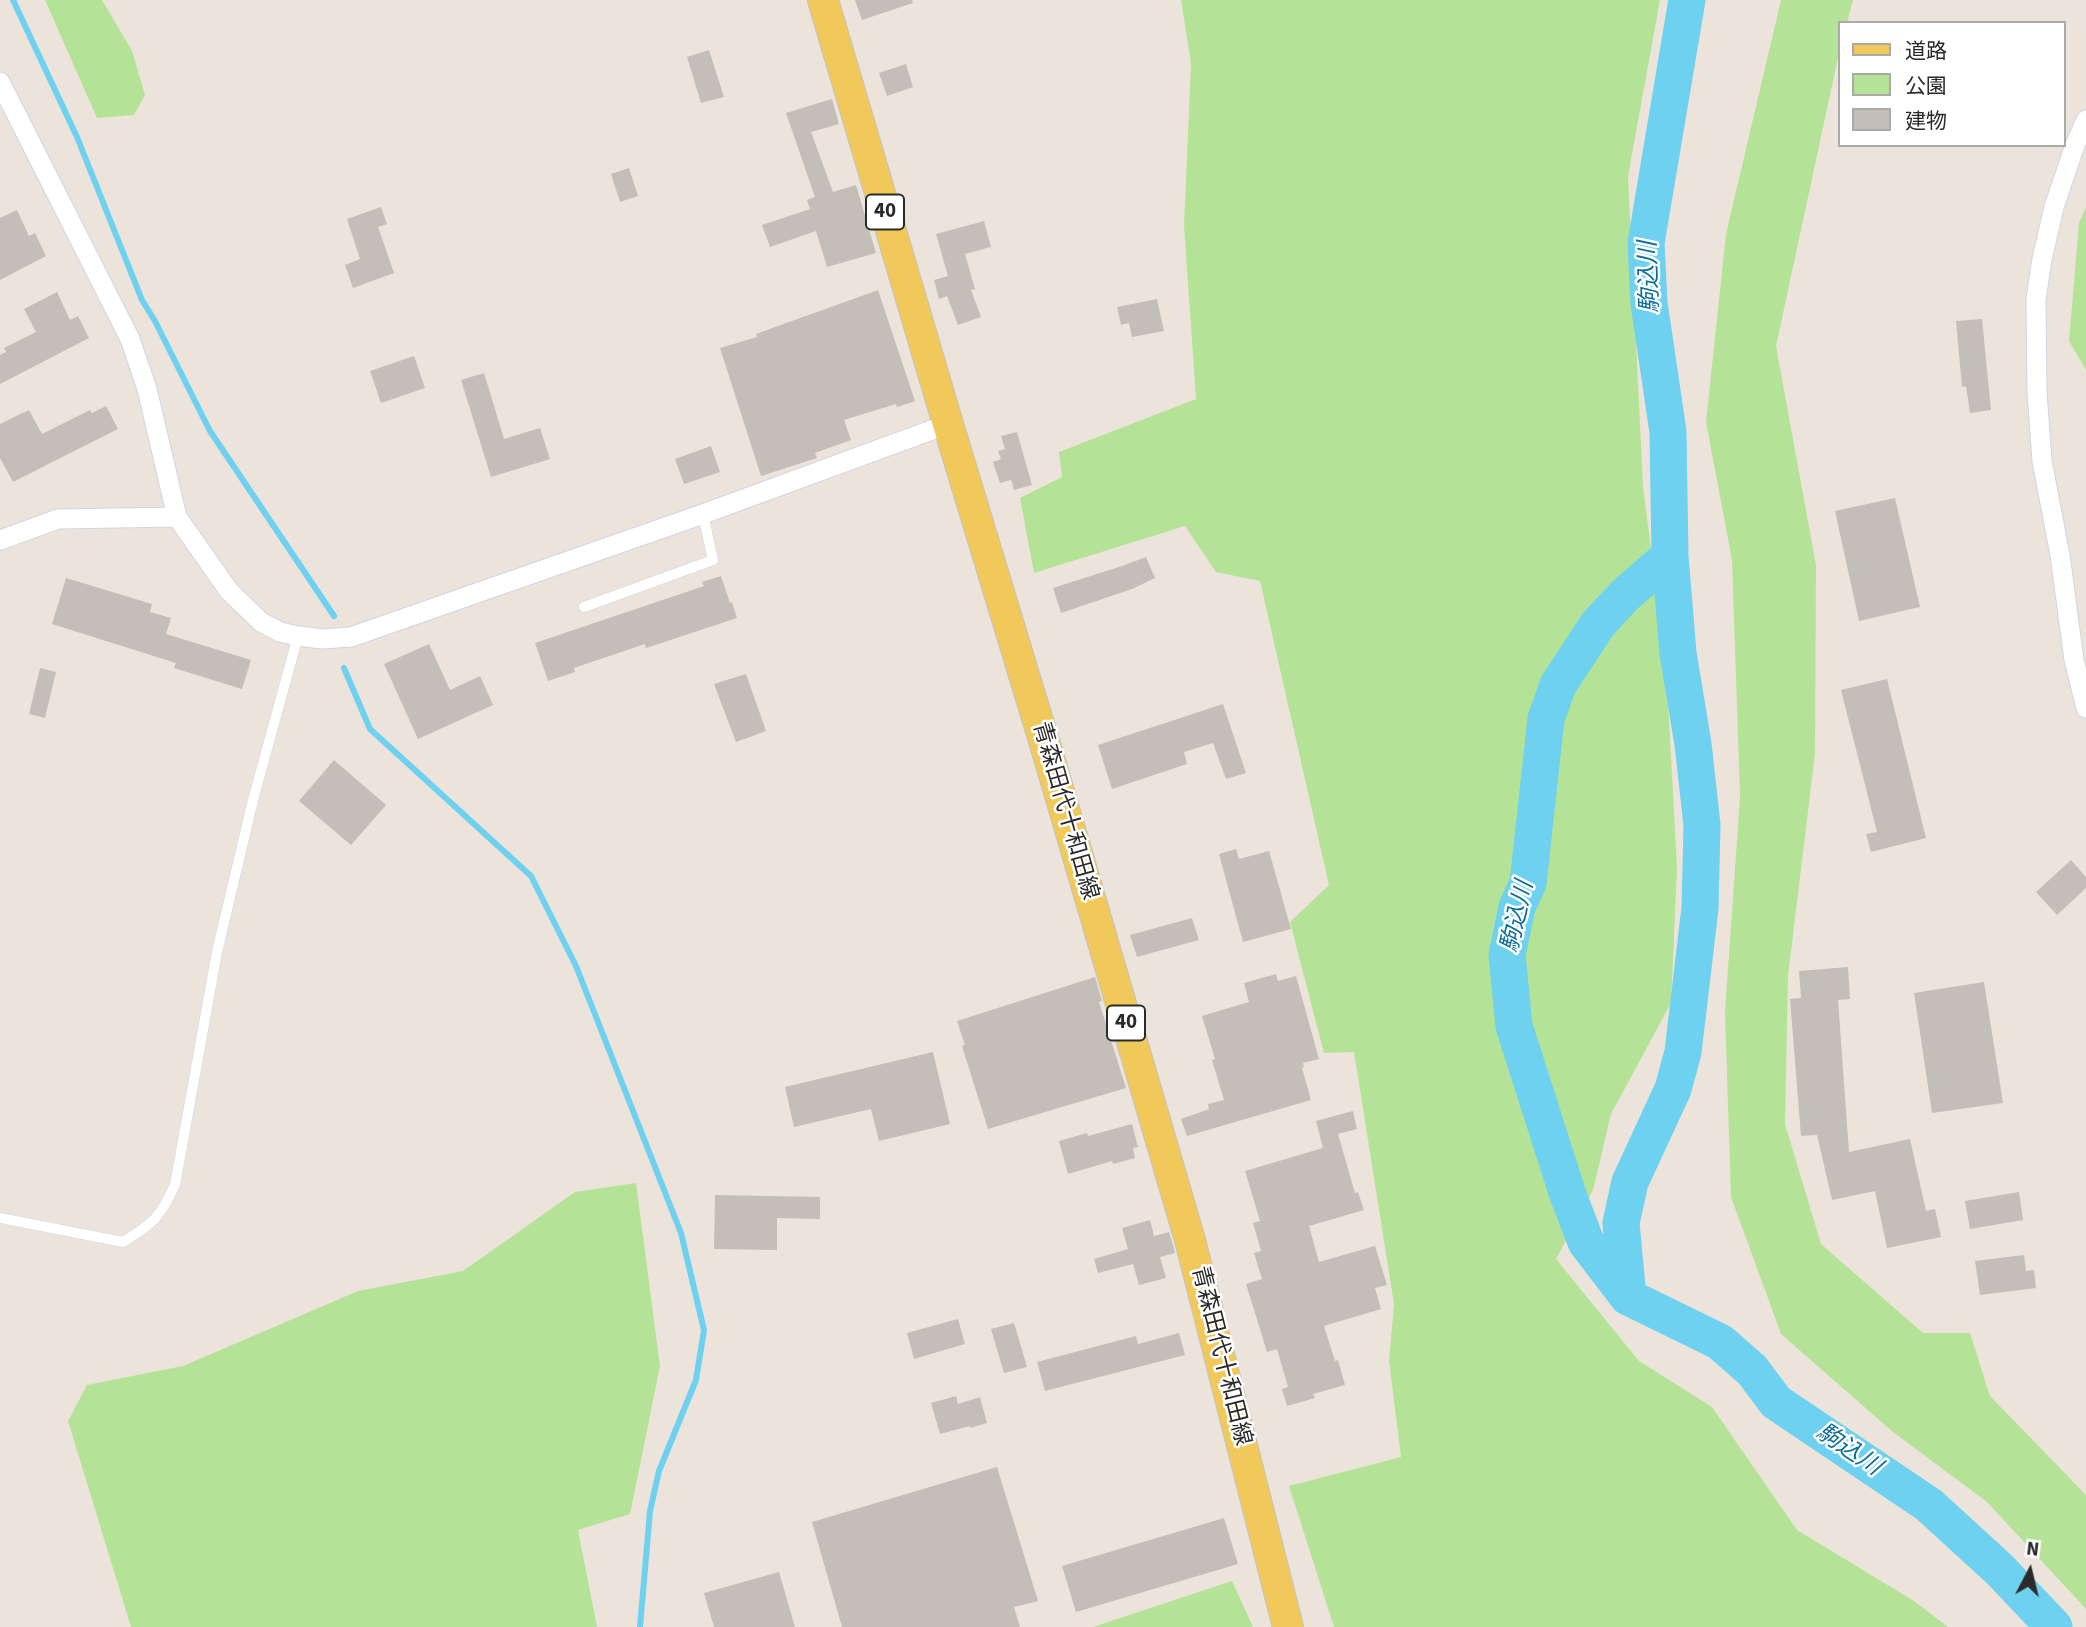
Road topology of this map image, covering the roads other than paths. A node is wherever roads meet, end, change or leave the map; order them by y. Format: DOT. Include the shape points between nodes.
graph roads {
  1 [pos="822,0"];
  2 [pos="1,85"];
  3 [pos="2086,120"];
  4 [pos="948,424"];
  5 [pos="703,514"];
  6 [pos="177,517"];
  7 [pos="2,535"];
  8 [pos="583,607"];
  9 [pos="298,636"];
  10 [pos="2086,708"];
  11 [pos="0,1218"];
  12 [pos="1289,1627"];
  1 -- 4 [label="main road, 青森田代十和田線 / 40"];
  2 -- 6 [label="street" via="131,339"];
  3 -- 10 [label="street" via="2054,207 2036,300 2042,461"];
  4 -- 5 [label="street"];
  4 -- 12 [label="main road, 青森田代十和田線 / 40" via="1190,1240"];
  5 -- 8 [label="lane" via="713,560"];
  5 -- 9 [label="street" via="351,637"];
  6 -- 7 [label="street" via="58,519"];
  6 -- 9 [label="street" via="229,592 261,622"];
  9 -- 11 [label="lane" via="217,952 175,1185 161,1213 123,1242"];
}
